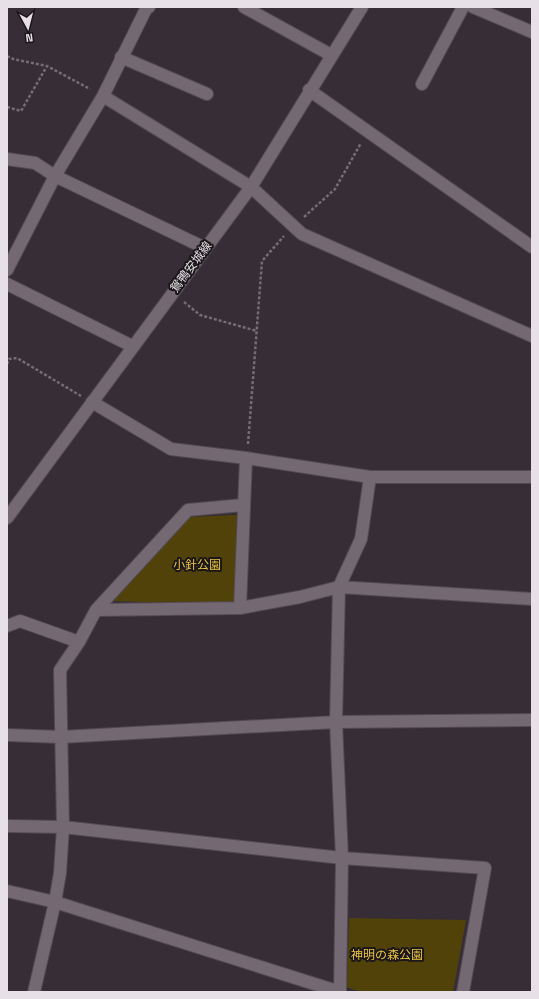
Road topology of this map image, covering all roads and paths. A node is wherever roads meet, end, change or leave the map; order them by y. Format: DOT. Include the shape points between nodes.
graph roads {
  1 [pos="149,7"];
  2 [pos="244,7"];
  3 [pos="362,7"];
  4 [pos="463,7"];
  5 [pos="473,7"];
  6 [pos="532,32"];
  7 [pos="331,55"];
  8 [pos="7,56"];
  9 [pos="121,58"];
  10 [pos="46,66"];
  11 [pos="422,84"];
  12 [pos="309,90"];
  13 [pos="207,94"];
  14 [pos="103,96"];
  15 [pos="7,107"];
  16 [pos="368,132"];
  17 [pos="7,159"];
  18 [pos="55,176"];
  19 [pos="251,187"];
  20 [pos="293,226"];
  21 [pos="532,247"];
  22 [pos="205,248"];
  23 [pos="7,270"];
  24 [pos="7,284"];
  25 [pos="172,292"];
  26 [pos="256,331"];
  27 [pos="532,336"];
  28 [pos="132,346"];
  29 [pos="7,364"];
  30 [pos="92,402"];
  31 [pos="246,458"];
  32 [pos="370,477"];
  33 [pos="532,477"];
  34 [pos="243,505"];
  35 [pos="7,518"];
  36 [pos="340,587"];
  37 [pos="532,599"];
  38 [pos="240,608"];
  39 [pos="96,610"];
  40 [pos="7,626"];
  41 [pos="79,642"];
  42 [pos="532,720"];
  43 [pos="336,722"];
  44 [pos="7,735"];
  45 [pos="61,737"];
  46 [pos="7,826"];
  47 [pos="62,827"];
  48 [pos="342,858"];
  49 [pos="7,891"];
  50 [pos="55,902"];
  51 [pos="34,992"];
  52 [pos="463,992"];
  1 -- 9 [label="street"];
  2 -- 7 [label="street"];
  3 -- 7 [label="street, 鴛鴨安城線"];
  4 -- 11 [label="street"];
  5 -- 6 [label="street"];
  7 -- 12 [label="street, 鴛鴨安城線"];
  8 -- 10 [label="path"];
  9 -- 13 [label="street"];
  9 -- 14 [label="street"];
  10 -- 14 [label="path"];
  10 -- 15 [label="path" via="21,111"];
  12 -- 16 [label="street"];
  12 -- 19 [label="street, 鴛鴨安城線"];
  14 -- 18 [label="street"];
  14 -- 19 [label="street"];
  16 -- 20 [label="path" via="335,189"];
  16 -- 21 [label="street"];
  17 -- 18 [label="street" via="35,163"];
  18 -- 22 [label="street"];
  18 -- 23 [label="street"];
  19 -- 20 [label="street"];
  19 -- 22 [label="street, 鴛鴨安城線"];
  20 -- 26 [label="path" via="262,261"];
  20 -- 27 [label="street" via="302,234"];
  22 -- 25 [label="street, 鴛鴨安城線"];
  24 -- 28 [label="street"];
  25 -- 26 [label="path" via="200,315"];
  25 -- 28 [label="street, 鴛鴨安城線"];
  26 -- 31 [label="path"];
  28 -- 30 [label="street, 鴛鴨安城線"];
  29 -- 30 [label="path" via="9,359 17,358"];
  30 -- 31 [label="street" via="171,449"];
  30 -- 35 [label="street, 鴛鴨安城線"];
  31 -- 32 [label="street"];
  31 -- 34 [label="street"];
  32 -- 33 [label="street"];
  32 -- 36 [label="street" via="360,539"];
  34 -- 38 [label="street"];
  34 -- 39 [label="street" via="188,510"];
  36 -- 37 [label="street"];
  36 -- 38 [label="street"];
  36 -- 43 [label="street"];
  38 -- 39 [label="street"];
  39 -- 41 [label="street"];
  40 -- 41 [label="street" via="20,621"];
  41 -- 45 [label="street" via="60,670"];
  42 -- 43 [label="street"];
  43 -- 45 [label="street"];
  43 -- 48 [label="street"];
  44 -- 45 [label="street"];
  45 -- 47 [label="street"];
  46 -- 47 [label="street"];
  47 -- 48 [label="street"];
  47 -- 50 [label="street" via="60,873"];
  48 -- 50 [label="street" via="340,992"];
  48 -- 52 [label="street" via="485,868"];
  49 -- 50 [label="street"];
  50 -- 51 [label="street"];
}
